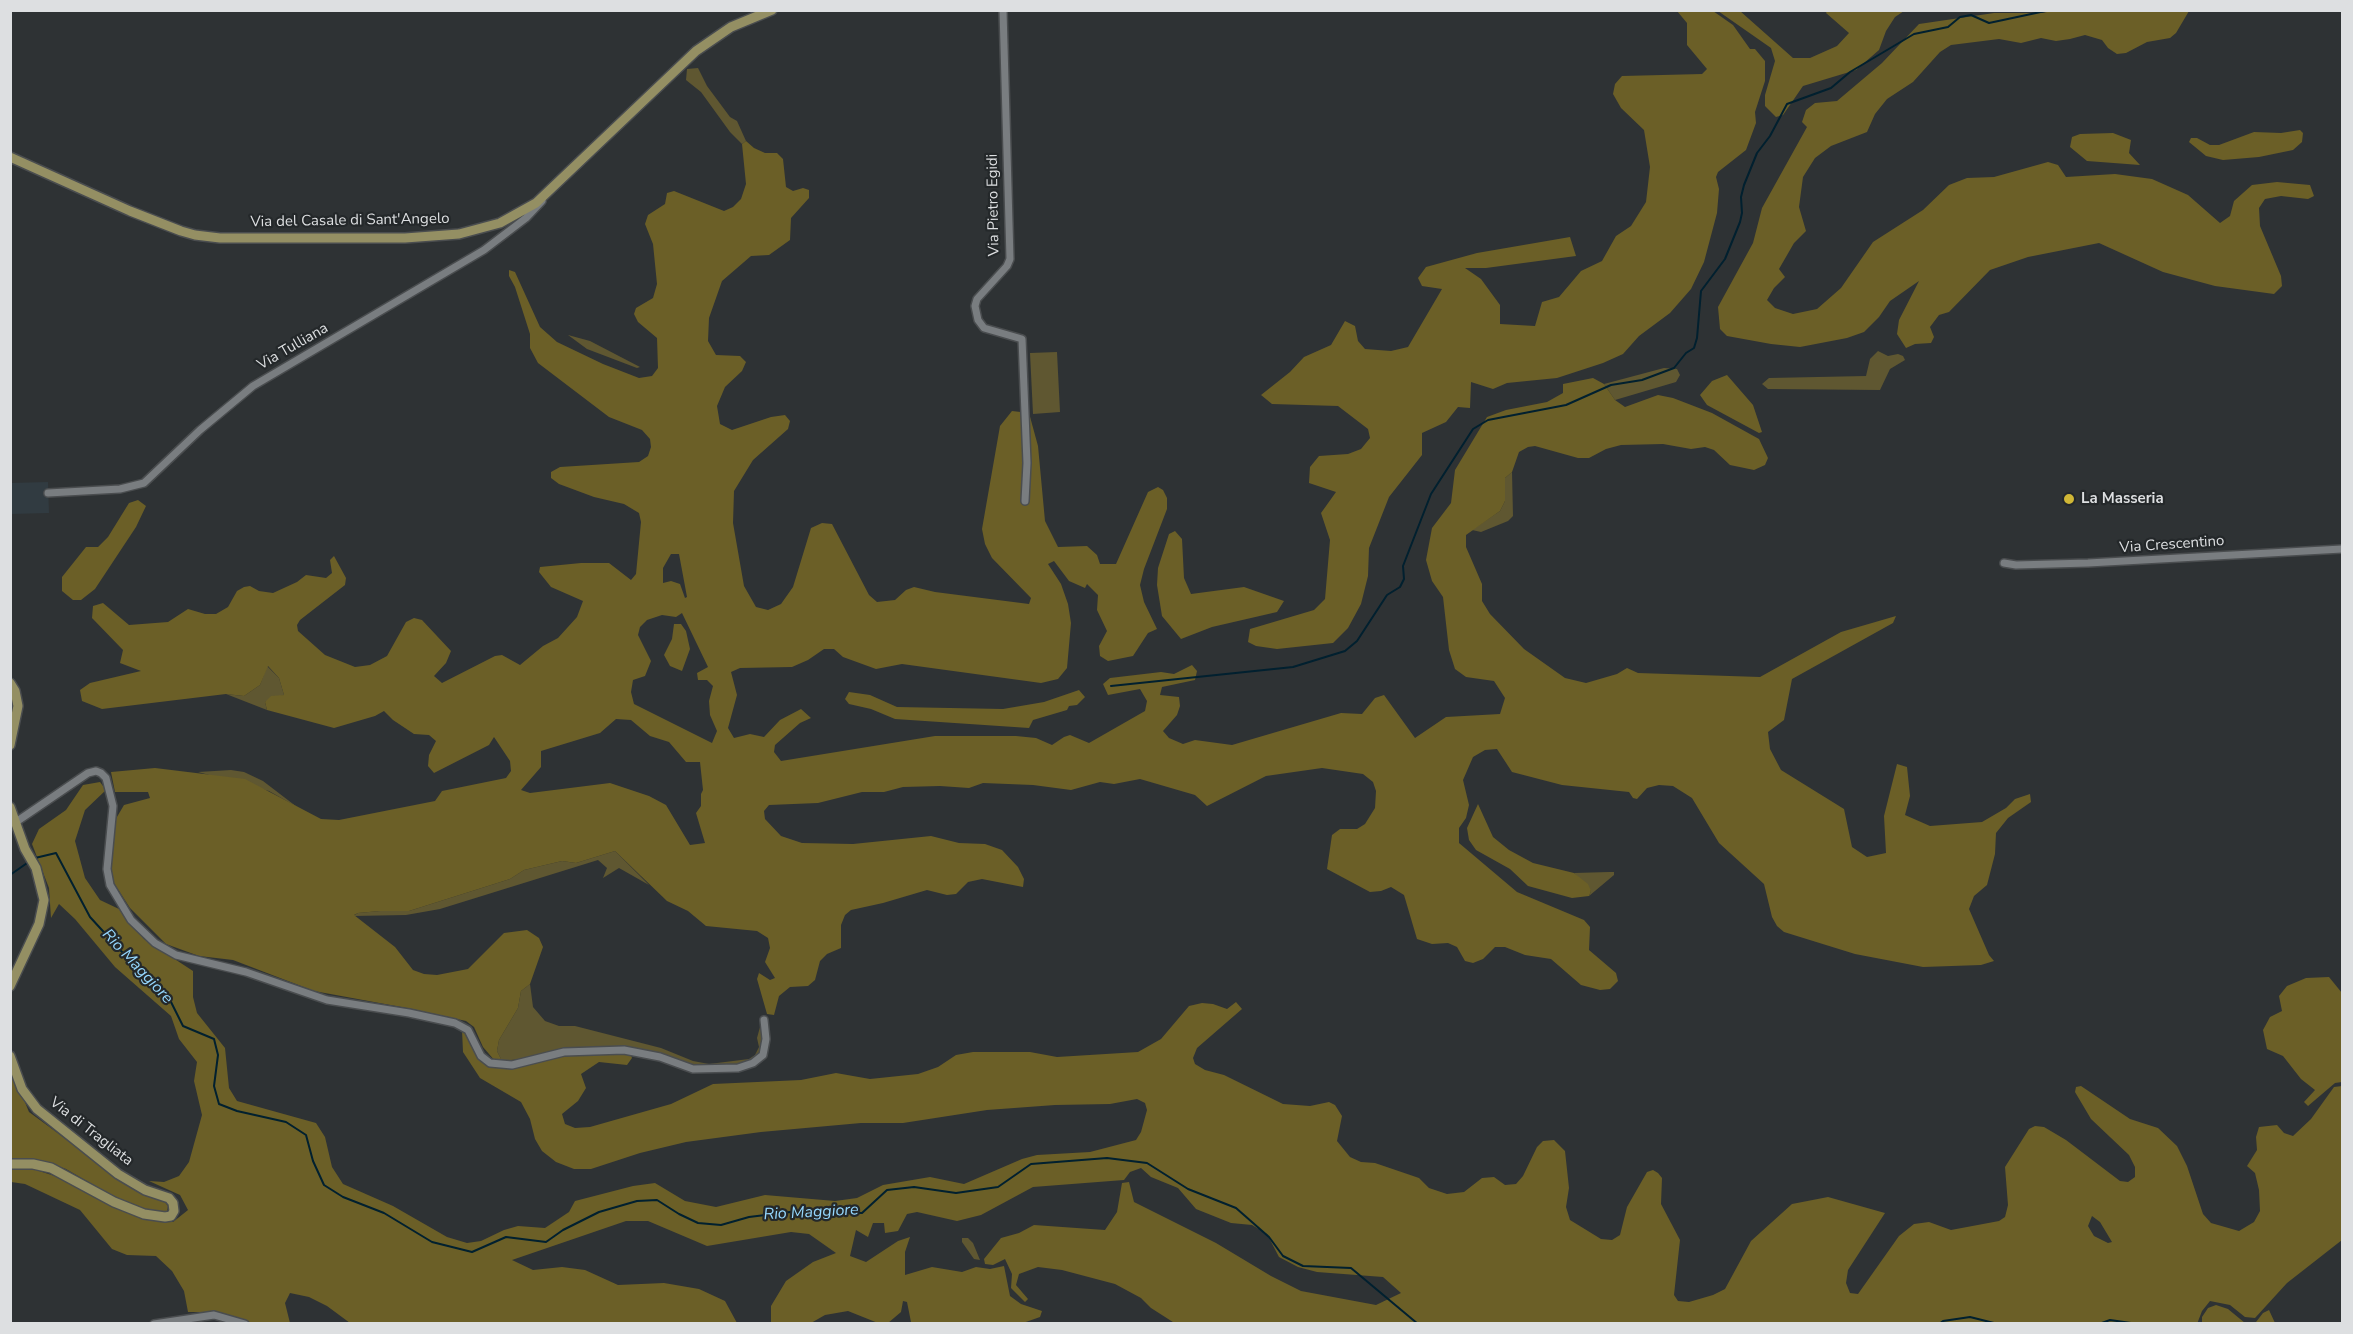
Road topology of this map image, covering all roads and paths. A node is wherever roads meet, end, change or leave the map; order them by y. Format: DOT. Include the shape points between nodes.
graph roads {
  1 [pos="1003,10"];
  2 [pos="769,11"];
  3 [pos="10,157"];
  4 [pos="547,194"];
  5 [pos="48,493"];
  6 [pos="1025,501"];
  7 [pos="2343,549"];
  8 [pos="2004,563"];
  9 [pos="10,683"];
  10 [pos="10,745"];
  11 [pos="10,807"];
  12 [pos="16,822"];
  13 [pos="10,986"];
  14 [pos="764,1020"];
  15 [pos="10,1056"];
  16 [pos="10,1164"];
  17 [pos="154,1323"];
  18 [pos="245,1323"];
  1 -- 6 [label="street, Via Pietro Egidi" via="1010,259 975,306 984,328 1022,339"];
  2 -- 4 [label="main road, Via del Casale di Sant'Angelo" via="731,27 696,51"];
  3 -- 4 [label="main road, Via del Casale di Sant'Angelo" via="161,224 220,238 445,236 500,223"];
  4 -- 5 [label="street, Via Tulliana" via="533,211 487,248 248,390 144,483 120,489"];
  7 -- 8 [label="street, Via Crescentino" via="2088,563"];
  9 -- 10 [label="main road" via="18,706"];
  11 -- 12 [label="main road"];
  12 -- 13 [label="main road" via="43,892 39,924"];
  12 -- 14 [label="street" via="88,774 101,773 106,778 112,806 107,869 110,885 131,920 155,943 176,955 246,972 327,1000 455,1023 468,1030 481,1056 490,1063 512,1065 564,1052 624,1050 693,1069 738,1068 763,1055"];
  15 -- 16 [label="main road, Via di Tragliata" via="22,1089 37,1109 118,1174 169,1198 174,1211 163,1218 144,1214 51,1168"];
  17 -- 18 [label="street" via="214,1315"];
}
